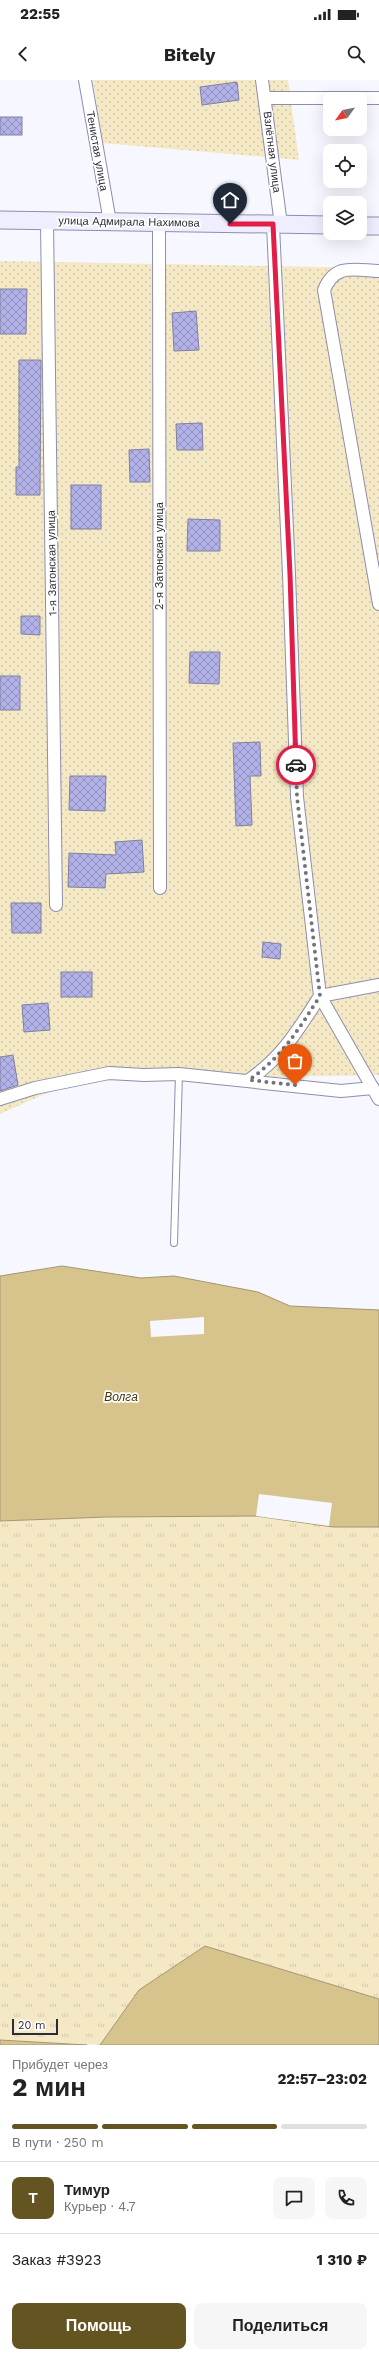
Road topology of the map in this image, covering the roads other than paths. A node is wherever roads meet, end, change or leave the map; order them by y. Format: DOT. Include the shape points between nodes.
graph roads {
  1 [pos="85,80"];
  2 [pos="262,80"];
  3 [pos="265,98"];
  4 [pos="379,98"];
  5 [pos="0,220"];
  6 [pos="47,221"];
  7 [pos="110,222"];
  8 [pos="158,223"];
  9 [pos="277,225"];
  10 [pos="323,225"];
  11 [pos="367,226"];
  12 [pos="379,226"];
  13 [pos="379,271"];
  14 [pos="379,604"];
  15 [pos="160,888"];
  16 [pos="56,905"];
  17 [pos="379,985"];
  18 [pos="320,996"];
  19 [pos="178,1074"];
  20 [pos="249,1080"];
  21 [pos="373,1088"];
  22 [pos="0,1099"];
  23 [pos="379,1099"];
  24 [pos="174,1243"];
  1 -- 7 [label="street, Тенистая улица"];
  2 -- 3 [label="street, Взлётная улица"];
  3 -- 4 [label="street"];
  3 -- 9 [label="street, Взлётная улица"];
  5 -- 6 [label="main road, улица Адмирала Нахимова"];
  6 -- 7 [label="main road, улица Адмирала Нахимова"];
  6 -- 16 [label="street, 1-я Затонская улица"];
  7 -- 8 [label="main road, улица Адмирала Нахимова"];
  8 -- 9 [label="main road, улица Адмирала Нахимова"];
  8 -- 15 [label="street, 2-я Затонская улица"];
  9 -- 10 [label="main road, улица Адмирала Нахимова"];
  9 -- 18 [label="street, Взлётная улица" via="297,797"];
  11 -- 12 [label="main road"];
  13 -- 14 [label="street" via="344,270 335,273 328,279 324,290"];
  17 -- 18 [label="street"];
  18 -- 20 [label="street" via="284,1050"];
  18 -- 21 [label="street"];
  19 -- 20 [label="street"];
  19 -- 22 [label="street" via="108,1073 35,1088"];
  19 -- 24 [label="lane"];
  20 -- 21 [label="street" via="341,1091"];
  21 -- 23 [label="street"];
}
